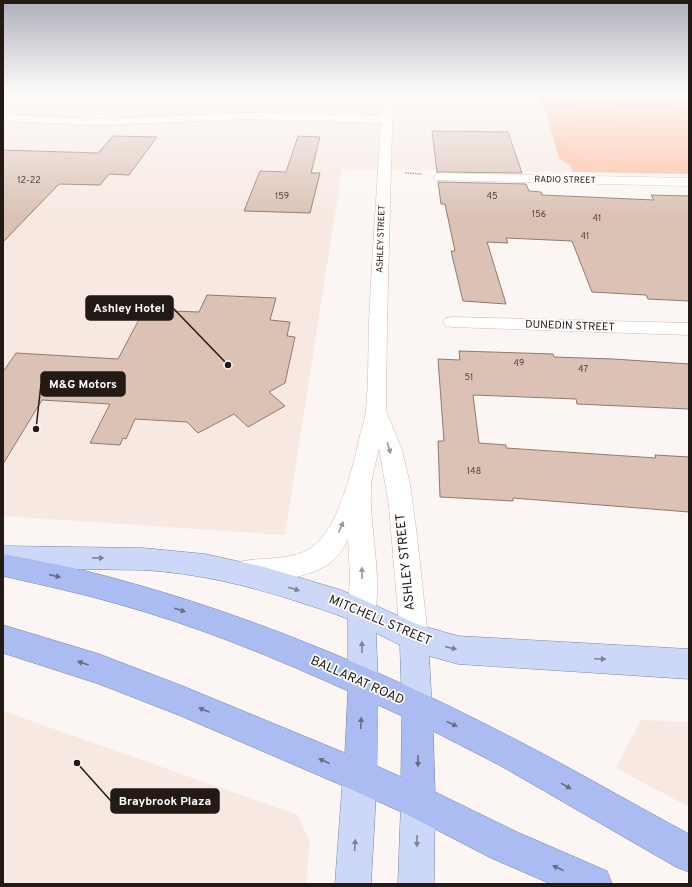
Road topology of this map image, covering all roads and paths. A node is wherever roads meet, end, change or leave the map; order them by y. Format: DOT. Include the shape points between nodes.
graph roads {
  1 [pos="386,133"];
  2 [pos="384,171"];
  3 [pos="441,177"];
  4 [pos="689,182"];
  5 [pos="452,322"];
  6 [pos="689,329"];
  7 [pos="376,411"];
  8 [pos="361,480"];
  9 [pos="3,557"];
  10 [pos="3,565"];
  11 [pos="236,573"];
  12 [pos="362,612"];
  13 [pos="414,637"];
  14 [pos="3,639"];
  15 [pos="689,664"];
  16 [pos="363,683"];
  17 [pos="417,708"];
  18 [pos="360,776"];
  19 [pos="418,802"];
  20 [pos="689,854"];
  21 [pos="352,884"];
  22 [pos="416,884"];
  23 [pos="594,884"];
  1 -- 2 [label="street, ASHLEY STREET"];
  2 -- 3 [label="path"];
  2 -- 7 [label="street, ASHLEY STREET"];
  3 -- 4 [label="street, RADIO STREET"];
  5 -- 6 [label="street, DUNEDIN STREET"];
  7 -- 8 [label="street, ASHLEY STREET"];
  7 -- 13 [label="street, ASHLEY STREET, one-way" via="388,443 396,478"];
  11 -- 8 [label="street, one-way" via="294,566 322,555 338,533"];
  12 -- 8 [label="street, ASHLEY STREET, one-way" via="363,576 359,512"];
  9 -- 11 [label="main road, MITCHELL STREET, one-way" via="166,560 199,564"];
  10 -- 16 [label="highway, BALLARAT ROAD, one-way" via="108,589 175,608 227,626"];
  11 -- 12 [label="main road, MITCHELL STREET, one-way" via="264,579"];
  12 -- 13 [label="main road, MITCHELL STREET"];
  16 -- 12 [label="main road, ASHLEY STREET, one-way"];
  13 -- 15 [label="main road, MITCHELL STREET, one-way" via="448,648 469,651"];
  13 -- 17 [label="main road, ASHLEY STREET"];
  18 -- 14 [label="highway, one-way" via="99,669"];
  16 -- 17 [label="highway, BALLARAT ROAD"];
  18 -- 16 [label="highway, ASHLEY STREET, one-way"];
  17 -- 19 [label="highway, ASHLEY STREET, one-way"];
  17 -- 20 [label="highway, BALLARAT ROAD, one-way" via="484,740"];
  18 -- 19 [label="highway"];
  21 -- 18 [label="main road, ASHLEY STREET, one-way"];
  19 -- 22 [label="main road, ASHLEY STREET, one-way"];
  23 -- 19 [label="highway, one-way" via="504,845"];
}
